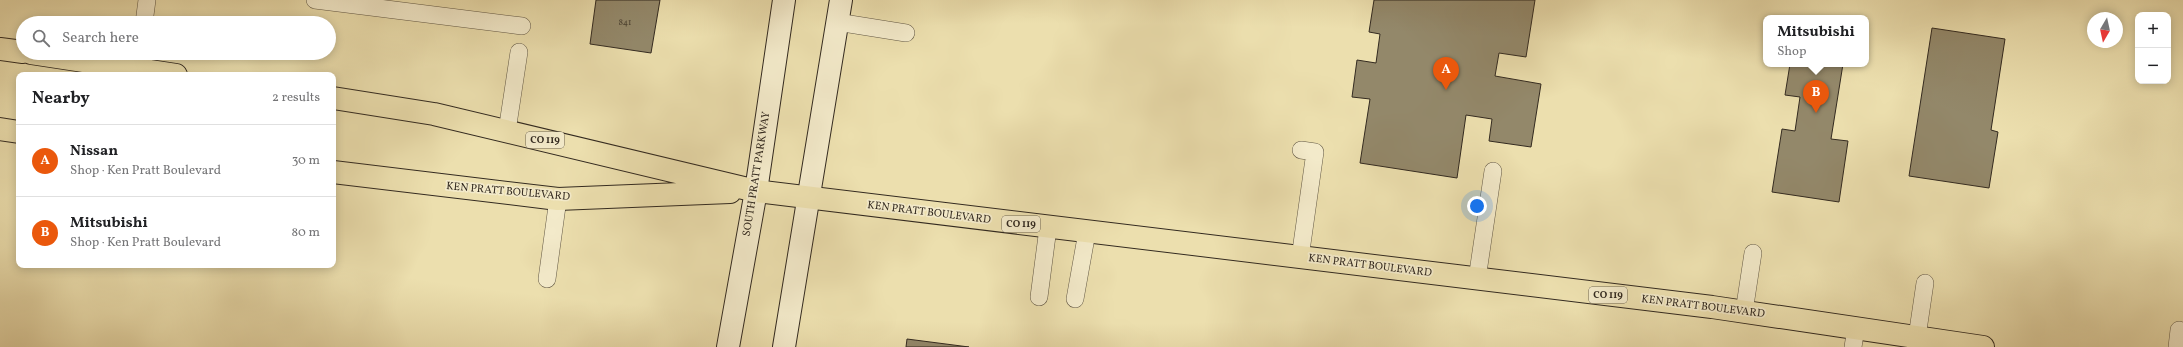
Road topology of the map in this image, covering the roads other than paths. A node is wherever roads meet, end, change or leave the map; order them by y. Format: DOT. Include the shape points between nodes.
graph roads {
  1 [pos="147,0"];
  2 [pos="315,0"];
  3 [pos="784,0"];
  4 [pos="841,0"];
  5 [pos="433,7"];
  6 [pos="145,16"];
  7 [pos="837,22"];
  8 [pos="522,26"];
  9 [pos="906,33"];
  10 [pos="0,49"];
  11 [pos="16,51"];
  12 [pos="519,52"];
  13 [pos="126,60"];
  14 [pos="139,61"];
  15 [pos="168,72"];
  16 [pos="336,98"];
  17 [pos="0,129"];
  18 [pos="507,131"];
  19 [pos="16,132"];
  20 [pos="1301,150"];
  21 [pos="1493,171"];
  22 [pos="336,172"];
  23 [pos="756,191"];
  24 [pos="558,199"];
  25 [pos="808,199"];
  26 [pos="1048,228"];
  27 [pos="1087,232"];
  28 [pos="1754,253"];
  29 [pos="1300,258"];
  30 [pos="546,278"];
  31 [pos="1477,279"];
  32 [pos="1925,283"];
  33 [pos="1039,297"];
  34 [pos="1075,299"];
  35 [pos="1744,312"];
  36 [pos="2179,330"];
  37 [pos="1917,337"];
  38 [pos="1855,338"];
  39 [pos="728,347"];
  40 [pos="784,347"];
  41 [pos="1983,347"];
  42 [pos="2177,347"];
  1 -- 6 [label="lane"];
  2 -- 5 [label="lane"];
  3 -- 23 [label="street, SOUTH PRATT PARKWAY"];
  4 -- 7 [label="street"];
  5 -- 8 [label="lane"];
  7 -- 9 [label="lane"];
  7 -- 25 [label="street"];
  10 -- 11 [label="highway"];
  12 -- 18 [label="lane"];
  13 -- 14 [label="highway"];
  14 -- 15 [label="highway"];
  16 -- 18 [label="highway, KEN PRATT BOULEVARD / CO 119" via="434,114"];
  17 -- 19 [label="highway"];
  18 -- 23 [label="highway, KEN PRATT BOULEVARD / CO 119"];
  20 -- 29 [label="lane" via="1315,152"];
  21 -- 31 [label="lane"];
  22 -- 24 [label="highway, KEN PRATT BOULEVARD / CO 119"];
  23 -- 24 [label="highway, KEN PRATT BOULEVARD / CO 119"];
  23 -- 25 [label="highway, KEN PRATT BOULEVARD / CO 119"];
  23 -- 39 [label="street, SOUTH PRATT PARKWAY"];
  24 -- 30 [label="lane"];
  25 -- 26 [label="highway, KEN PRATT BOULEVARD / CO 119"];
  25 -- 40 [label="street"];
  26 -- 27 [label="highway, KEN PRATT BOULEVARD / CO 119"];
  26 -- 33 [label="lane"];
  27 -- 29 [label="highway, KEN PRATT BOULEVARD / CO 119"];
  27 -- 34 [label="lane"];
  28 -- 35 [label="lane"];
  29 -- 31 [label="highway, KEN PRATT BOULEVARD / CO 119"];
  31 -- 35 [label="highway, KEN PRATT BOULEVARD / CO 119"];
  32 -- 37 [label="lane"];
  35 -- 38 [label="highway, KEN PRATT BOULEVARD / CO 119"];
  36 -- 42 [label="lane"];
  37 -- 38 [label="highway, KEN PRATT BOULEVARD / CO 119"];
  37 -- 41 [label="highway, KEN PRATT BOULEVARD / CO 119"];
}
